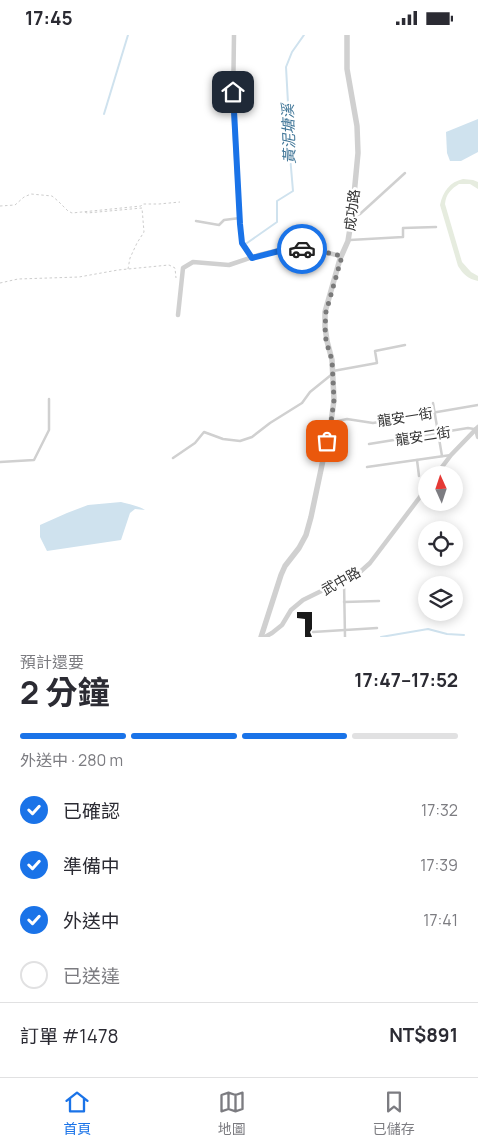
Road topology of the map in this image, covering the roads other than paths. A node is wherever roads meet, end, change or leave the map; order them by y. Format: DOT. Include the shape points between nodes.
graph roads {
  1 [pos="234,35"];
  2 [pos="347,35"];
  3 [pos="405,173"];
  4 [pos="352,216"];
  5 [pos="240,218"];
  6 [pos="196,221"];
  7 [pos="436,227"];
  8 [pos="348,241"];
  9 [pos="342,256"];
  10 [pos="252,258"];
  11 [pos="178,315"];
  12 [pos="405,345"];
  13 [pos="332,373"];
  14 [pos="49,399"];
  15 [pos="433,403"];
  16 [pos="478,405"];
  17 [pos="434,412"];
  18 [pos="331,422"];
  19 [pos="477,428"];
  20 [pos="438,433"];
  21 [pos="478,437"];
  22 [pos="370,444"];
  23 [pos="451,455"];
  24 [pos="442,456"];
  25 [pos="173,458"];
  26 [pos="417,460"];
  27 [pos="0,462"];
  28 [pos="443,466"];
  29 [pos="366,467"];
  30 [pos="418,468"];
  31 [pos="418,500"];
  32 [pos="344,581"];
  33 [pos="379,601"];
  34 [pos="344,602"];
  35 [pos="377,628"];
  36 [pos="345,631"];
  37 [pos="313,632"];
  38 [pos="260,637"];
  39 [pos="265,637"];
  40 [pos="345,637"];
  1 -- 5 [label="street" via="233,105"];
  2 -- 4 [label="street, 成功路" via="347,69 357,126 358,153"];
  3 -- 4 [label="lane" via="360,214"];
  4 -- 8 [label="street, 成功路"];
  5 -- 6 [label="lane" via="224,220 219,225"];
  5 -- 10 [label="street" via="242,243"];
  7 -- 8 [label="lane" via="403,228 403,237"];
  8 -- 9 [label="street, 成功路"];
  9 -- 10 [label="street" via="315,250 287,249"];
  9 -- 13 [label="street, 成功路" via="326,312 326,341"];
  10 -- 11 [label="street" via="229,265 192,262 183,268"];
  12 -- 13 [label="lane" via="375,351 377,363"];
  13 -- 18 [label="street, 成功路" via="334,400"];
  13 -- 25 [label="lane" via="302,403 252,437 240,441 204,432 195,443"];
  14 -- 27 [label="lane" via="49,430 34,460"];
  15 -- 17 [label="lane"];
  16 -- 17 [label="lane, 龍安一街"];
  17 -- 18 [label="lane, 龍安一街" via="374,423 347,419"];
  17 -- 20 [label="lane"];
  18 -- 38 [label="street, 成功路" via="306,535 285,566"];
  19 -- 20 [label="lane, 龍安二街"];
  19 -- 21 [label="street"];
  19 -- 23 [label="street"];
  20 -- 22 [label="lane, 龍安二街"];
  20 -- 24 [label="lane"];
  23 -- 24 [label="lane"];
  23 -- 28 [label="street"];
  24 -- 26 [label="lane"];
  26 -- 29 [label="lane"];
  26 -- 30 [label="lane"];
  31 -- 32 [label="street, 武中路" via="370,563"];
  32 -- 34 [label="lane"];
  32 -- 39 [label="street, 武中路" via="303,600 291,610 282,625"];
  33 -- 34 [label="lane"];
  34 -- 36 [label="lane"];
  35 -- 36 [label="lane"];
  36 -- 37 [label="lane"];
  36 -- 40 [label="lane"];
}
